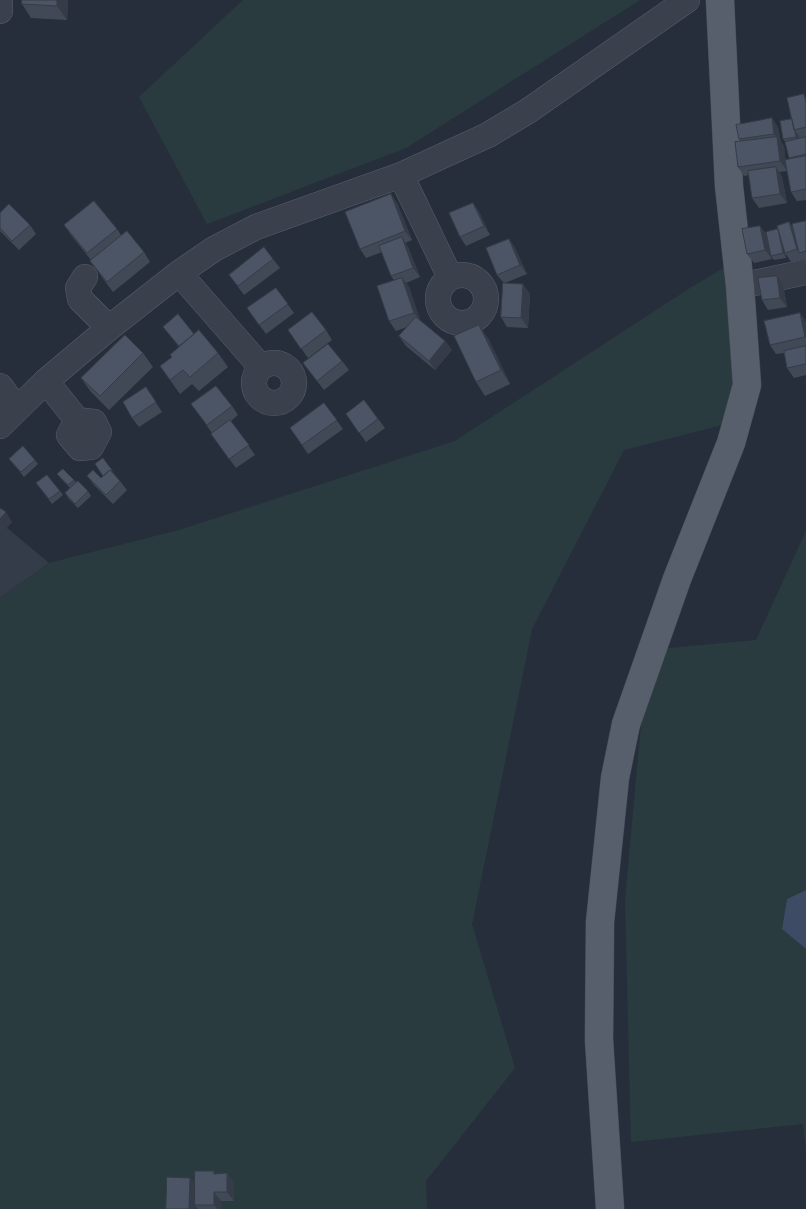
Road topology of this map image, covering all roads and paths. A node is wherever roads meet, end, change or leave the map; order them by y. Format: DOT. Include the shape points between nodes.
graph roads {
  1 [pos="0,0"];
  2 [pos="687,0"];
  3 [pos="720,0"];
  4 [pos="0,11"];
  5 [pos="401,175"];
  6 [pos="806,272"];
  7 [pos="179,273"];
  8 [pos="85,277"];
  9 [pos="450,277"];
  10 [pos="740,286"];
  11 [pos="109,328"];
  12 [pos="261,367"];
  13 [pos="46,381"];
  14 [pos="0,386"];
  15 [pos="8,417"];
  16 [pos="77,420"];
  17 [pos="610,1209"];
  1 -- 4 [label="street"];
  2 -- 5 [label="street" via="528,111 488,135"];
  3 -- 10 [label="main road" via="729,186"];
  5 -- 7 [label="street" via="256,227 214,249"];
  5 -- 9 [label="street"];
  6 -- 10 [label="street"];
  7 -- 11 [label="street"];
  7 -- 12 [label="street"];
  8 -- 11 [label="street" via="78,288 80,299"];
  10 -- 17 [label="main road" via="747,385 731,443 677,579 626,724 615,778 600,932 599,1040"];
  11 -- 13 [label="street"];
  13 -- 15 [label="street"];
  13 -- 16 [label="street"];
  14 -- 15 [label="street"];
}
